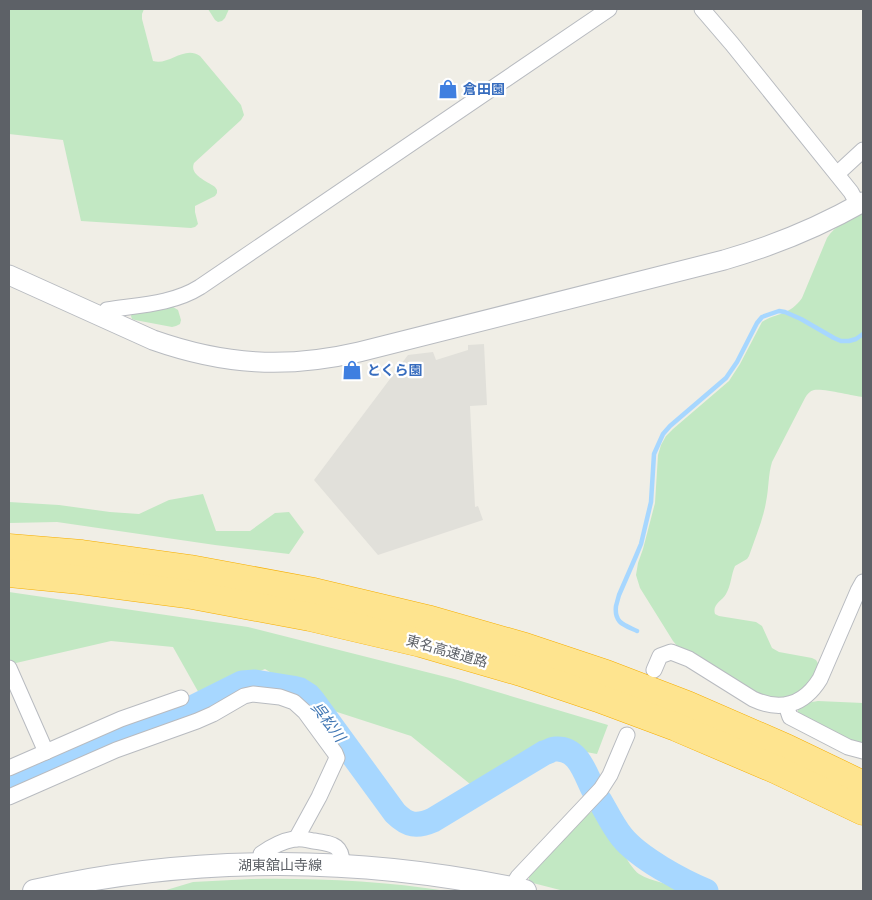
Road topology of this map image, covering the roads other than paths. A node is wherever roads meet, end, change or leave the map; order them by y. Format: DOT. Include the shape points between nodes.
graph roads {
  1 [pos="609,9"];
  2 [pos="702,9"];
  3 [pos="863,150"];
  4 [pos="837,174"];
  5 [pos="861,204"];
  6 [pos="9,274"];
  7 [pos="104,317"];
  8 [pos="9,548"];
  9 [pos="9,574"];
  10 [pos="863,582"];
  11 [pos="9,668"];
  12 [pos="654,670"];
  13 [pos="181,698"];
  14 [pos="786,705"];
  15 [pos="627,735"];
  16 [pos="46,752"];
  17 [pos="863,752"];
  18 [pos="9,768"];
  19 [pos="863,784"];
  20 [pos="9,797"];
  21 [pos="863,811"];
  22 [pos="296,839"];
  23 [pos="261,865"];
  24 [pos="342,866"];
  25 [pos="516,890"];
  26 [pos="34,891"];
  1 -- 7 [label="street" via="190,294 107,310"];
  2 -- 4 [label="street"];
  3 -- 4 [label="street"];
  4 -- 5 [label="street"];
  5 -- 7 [label="street" via="796,235 724,260 314,361 244,362 221,358 175,348"];
  6 -- 7 [label="street"];
  8 -- 19 [label="highway, 東名高速道路" via="190,569 314,592 427,619 606,674 687,705"];
  9 -- 21 [label="highway, 東名高速道路" via="188,594 310,617 421,643 521,672 676,727"];
  10 -- 14 [label="street" via="814,689 806,697"];
  11 -- 16 [label="street"];
  12 -- 14 [label="street" via="660,656 671,652 690,659 763,704"];
  13 -- 16 [label="street"];
  14 -- 17 [label="street" via="790,717"];
  15 -- 25 [label="street" via="601,789 518,877"];
  16 -- 18 [label="street"];
  20 -- 22 [label="street" via="116,750 213,714 244,696 263,694 288,699 300,707 337,758"];
  22 -- 23 [label="street" via="261,854"];
  22 -- 24 [label="street" via="333,845 343,855"];
  23 -- 24 [label="main road, 湖東舘山寺線"];
  23 -- 26 [label="main road, 湖東舘山寺線" via="159,871"];
  24 -- 25 [label="main road, 湖東舘山寺線" via="433,875"];
}
